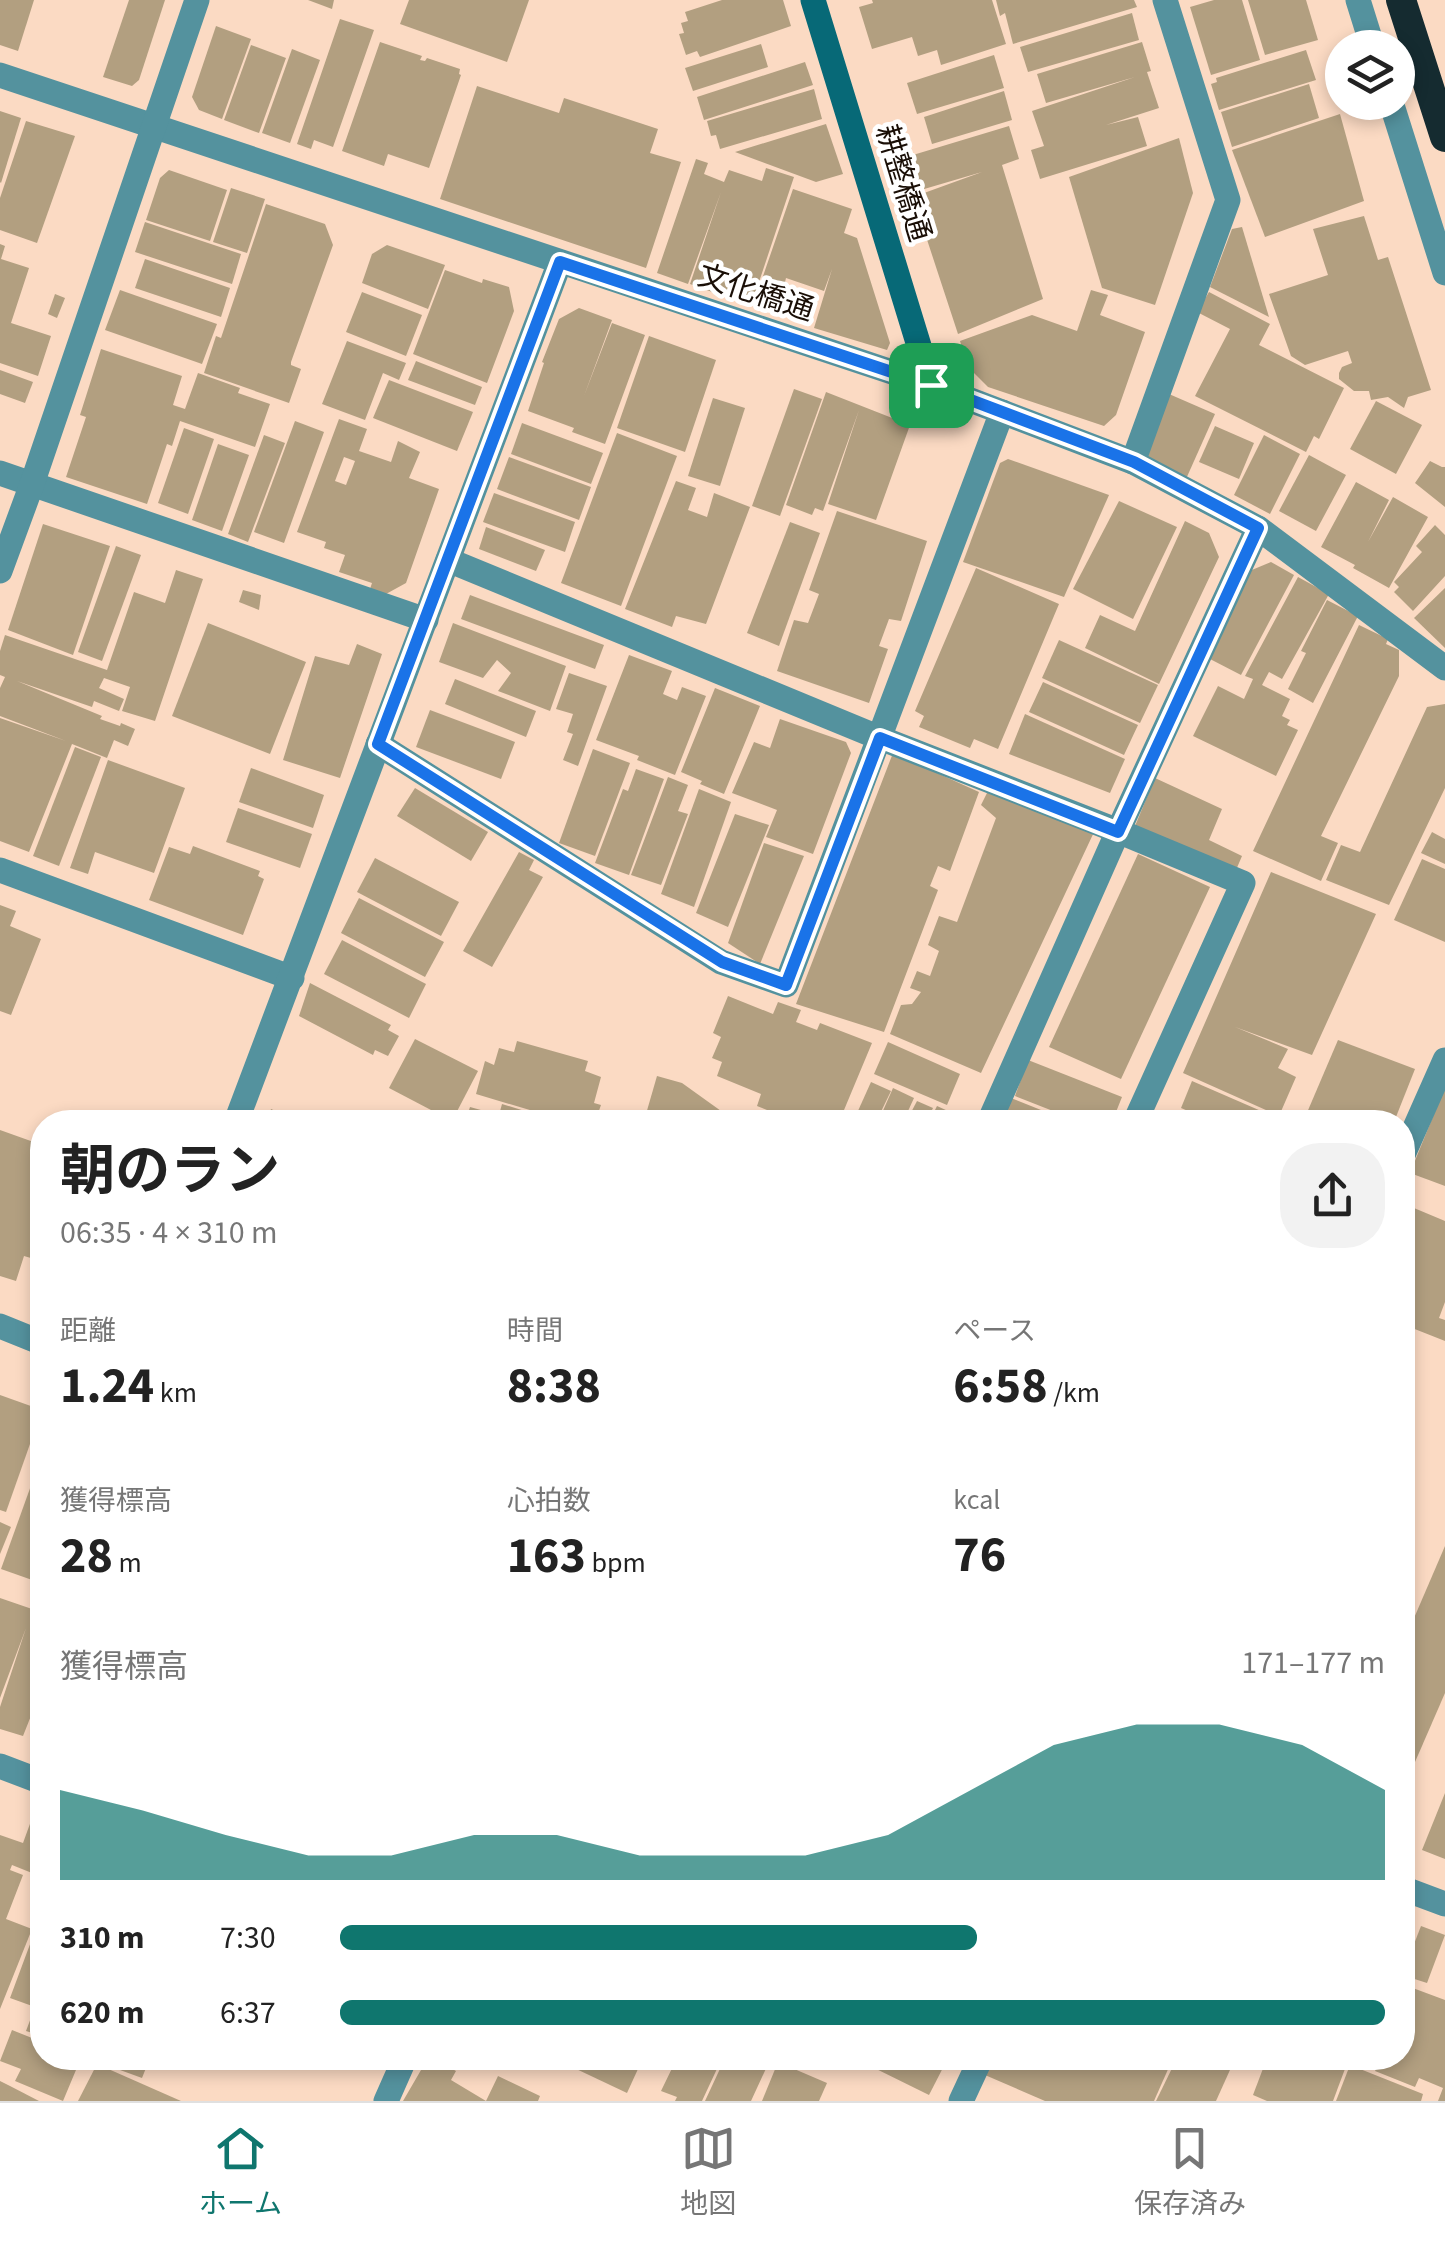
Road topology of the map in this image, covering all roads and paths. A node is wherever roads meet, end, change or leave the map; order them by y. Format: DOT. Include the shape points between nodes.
graph roads {
  1 [pos="197,0"];
  2 [pos="813,0"];
  3 [pos="1165,0"];
  4 [pos="1358,0"];
  5 [pos="1401,0"];
  6 [pos="1368,30"];
  7 [pos="0,75"];
  8 [pos="1397,120"];
  9 [pos="152,127"];
  10 [pos="1445,137"];
  11 [pos="560,262"];
  12 [pos="1445,273"];
  13 [pos="931,385"];
  14 [pos="1002,412"];
  15 [pos="1134,462"];
  16 [pos="0,473"];
  17 [pos="32,484"];
  18 [pos="1258,528"];
  19 [pos="448,560"];
  20 [pos="0,571"];
  21 [pos="426,620"];
  22 [pos="1445,668"];
  23 [pos="880,738"];
  24 [pos="378,744"];
  25 [pos="1118,832"];
  26 [pos="0,870"];
  27 [pos="292,978"];
  28 [pos="1445,1060"];
  29 [pos="241,1110"];
  30 [pos="994,1110"];
  31 [pos="1140,1110"];
  32 [pos="1415,1128"];
  33 [pos="0,1326"];
  34 [pos="30,1338"];
  35 [pos="0,1766"];
  36 [pos="30,1777"];
  37 [pos="1415,1893"];
  38 [pos="1445,1904"];
  39 [pos="400,2070"];
  40 [pos="975,2070"];
  41 [pos="386,2101"];
  42 [pos="961,2101"];
  1 -- 9 [label="street"];
  2 -- 13 [label="street, 耕整橋通"];
  3 -- 15 [label="street" via="1228,200"];
  4 -- 6 [label="street"];
  5 -- 10 [label="highway"];
  7 -- 9 [label="street, 文化橋通"];
  8 -- 12 [label="street"];
  9 -- 11 [label="street, 文化橋通"];
  9 -- 17 [label="street"];
  11 -- 13 [label="street, 文化橋通"];
  11 -- 19 [label="street"];
  13 -- 14 [label="street, 文化橋通"];
  14 -- 15 [label="street, 文化橋通"];
  14 -- 23 [label="street"];
  15 -- 18 [label="street, 文化橋通"];
  16 -- 17 [label="street"];
  17 -- 20 [label="street"];
  17 -- 21 [label="street"];
  18 -- 22 [label="street, 文化橋通"];
  18 -- 25 [label="street"];
  19 -- 21 [label="street"];
  19 -- 23 [label="street"];
  21 -- 24 [label="street"];
  23 -- 24 [label="street" via="786,985 722,962"];
  23 -- 25 [label="street"];
  24 -- 27 [label="street"];
  25 -- 30 [label="street"];
  25 -- 31 [label="street" via="1243,883"];
  26 -- 27 [label="street"];
  27 -- 29 [label="street"];
  28 -- 32 [label="street"];
  33 -- 34 [label="street"];
  35 -- 36 [label="street"];
  37 -- 38 [label="street"];
  39 -- 41 [label="street"];
  40 -- 42 [label="street"];
}
